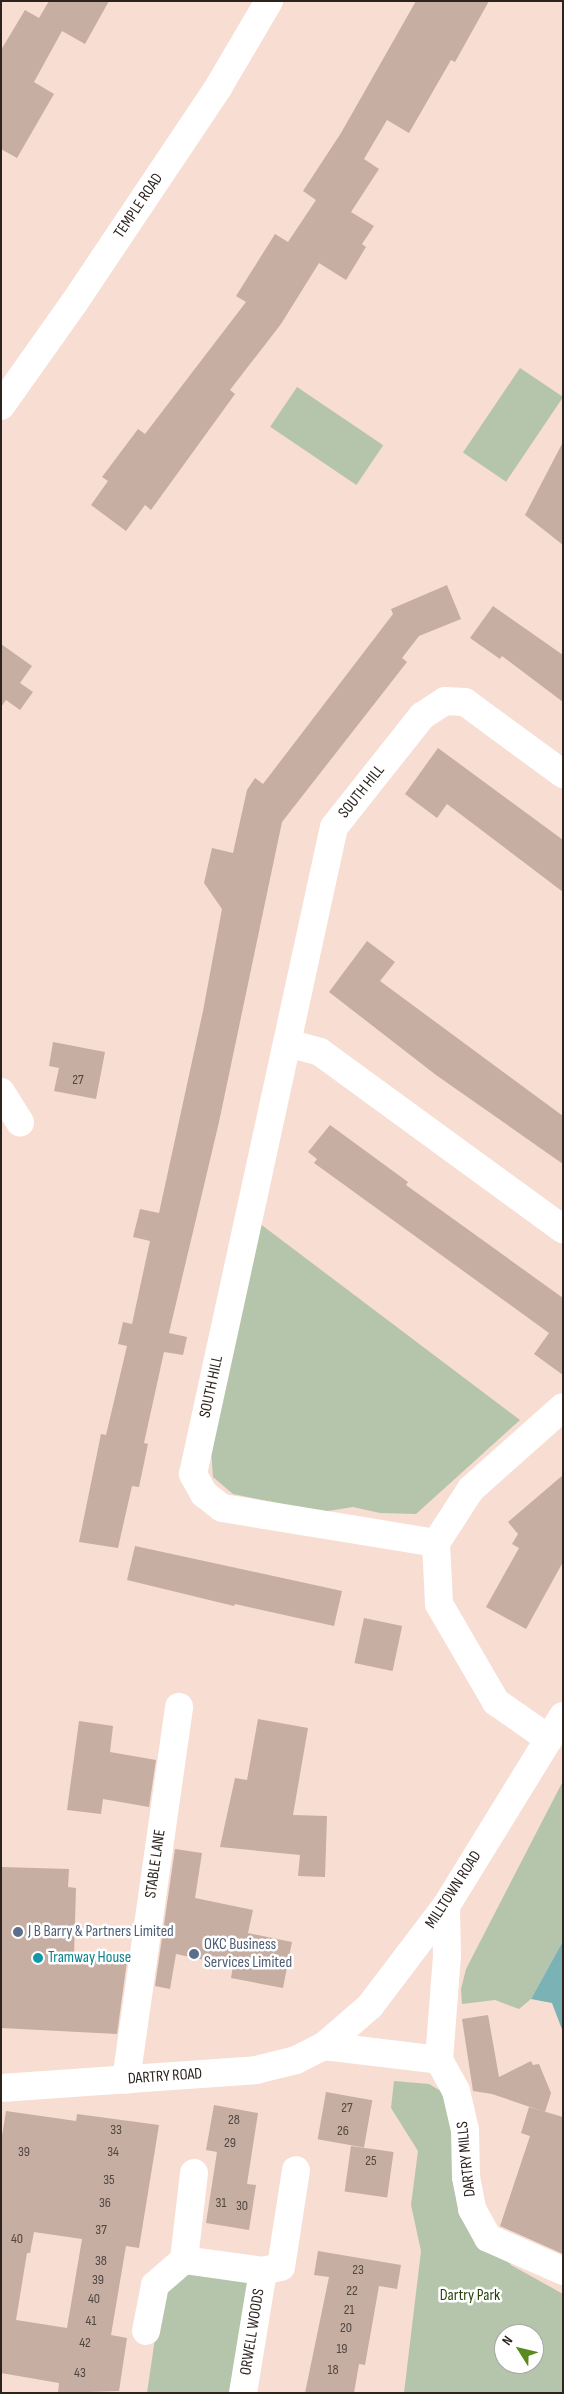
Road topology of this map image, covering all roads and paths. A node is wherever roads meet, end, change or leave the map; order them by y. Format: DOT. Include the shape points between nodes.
graph roads {
  1 [pos="269,1"];
  2 [pos="1,406"];
  3 [pos="563,774"];
  4 [pos="287,1043"];
  5 [pos="1,1092"];
  6 [pos="20,1122"];
  7 [pos="563,1229"];
  8 [pos="563,1407"];
  9 [pos="436,1544"];
  10 [pos="179,1707"];
  11 [pos="556,1727"];
  12 [pos="446,1906"];
  13 [pos="324,2046"];
  14 [pos="439,2060"];
  15 [pos="126,2080"];
  16 [pos="1,2088"];
  17 [pos="296,2170"];
  18 [pos="194,2173"];
  19 [pos="184,2260"];
  20 [pos="263,2271"];
  21 [pos="563,2271"];
  22 [pos="146,2331"];
  23 [pos="243,2393"];
  1 -- 2 [label="street, TEMPLE ROAD" via="220,86 74,304"];
  3 -- 4 [label="street, SOUTH HILL" via="465,702 446,701 422,716 334,827"];
  4 -- 7 [label="street" via="320,1052"];
  4 -- 9 [label="street, SOUTH HILL" via="193,1474 204,1494 222,1508"];
  5 -- 6 [label="street"];
  8 -- 9 [label="street" via="471,1488"];
  9 -- 11 [label="street" via="439,1604 496,1702"];
  10 -- 15 [label="street, STABLE LANE"];
  11 -- 12 [label="street, MILLTOWN ROAD"];
  12 -- 13 [label="street, MILLTOWN ROAD" via="370,2006"];
  12 -- 14 [label="street" via="447,1956"];
  13 -- 14 [label="street"];
  13 -- 15 [label="street, DARTRY ROAD" via="296,2060 256,2070"];
  14 -- 21 [label="street, DARTRY MILLS" via="456,2090 465,2129 466,2177 472,2209 488,2238"];
  15 -- 16 [label="street, DARTRY ROAD"];
  17 -- 20 [label="street, ORWELL WOODS" via="280,2267"];
  18 -- 19 [label="street"];
  19 -- 20 [label="street, ORWELL WOODS"];
  19 -- 22 [label="street" via="154,2285"];
  20 -- 23 [label="street, ORWELL WOODS"];
}
